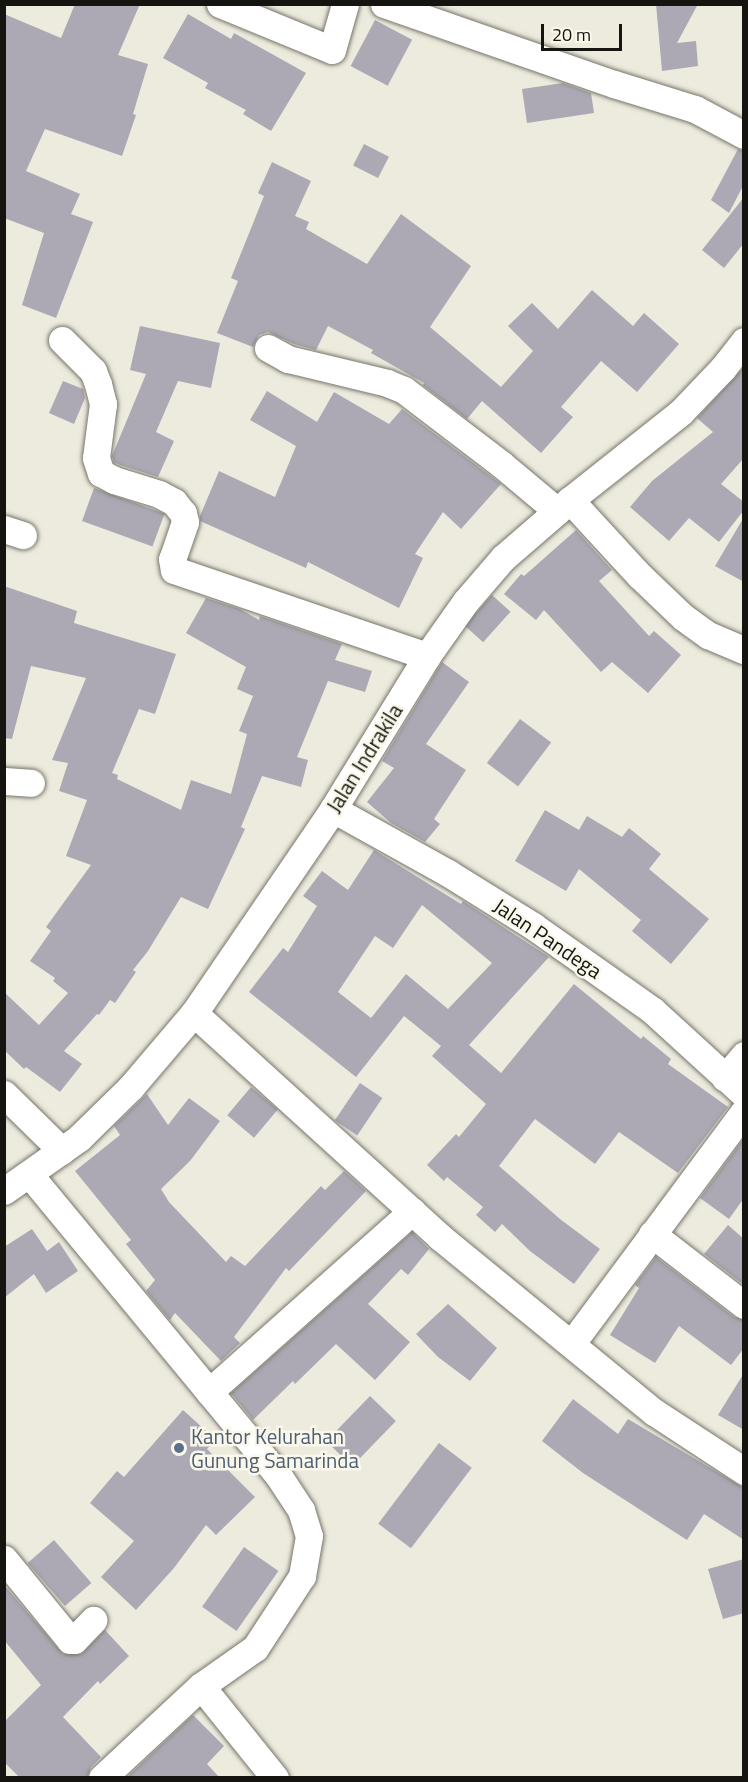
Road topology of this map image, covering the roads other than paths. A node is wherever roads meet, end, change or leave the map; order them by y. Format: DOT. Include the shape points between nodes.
graph roads {
  1 [pos="220,4"];
  2 [pos="345,4"];
  3 [pos="384,4"];
  4 [pos="744,135"];
  5 [pos="62,340"];
  6 [pos="744,341"];
  7 [pos="268,348"];
  8 [pos="564,505"];
  9 [pos="744,650"];
  10 [pos="427,656"];
  11 [pos="333,810"];
  12 [pos="194,1013"];
  13 [pos="744,1054"];
  14 [pos="734,1086"];
  15 [pos="4,1094"];
  16 [pos="744,1111"];
  17 [pos="62,1151"];
  18 [pos="29,1174"];
  19 [pos="4,1191"];
  20 [pos="412,1210"];
  21 [pos="652,1234"];
  22 [pos="744,1305"];
  23 [pos="572,1343"];
  24 [pos="209,1392"];
  25 [pos="744,1471"];
  26 [pos="4,1559"];
  27 [pos="93,1620"];
  28 [pos="201,1686"];
  29 [pos="102,1778"];
  30 [pos="275,1778"];
  1 -- 2 [label="street" via="332,50"];
  3 -- 4 [label="street" via="695,109"];
  5 -- 10 [label="street" via="93,371 98,384 103,404 96,458 101,473 159,494 174,502 183,513 185,522 172,559 174,570"];
  6 -- 8 [label="street, Jalan Indrakila" via="681,412"];
  7 -- 8 [label="street" via="288,359 404,390 492,457"];
  8 -- 9 [label="street" via="683,617 708,635"];
  8 -- 10 [label="street, Jalan Indrakila" via="503,558"];
  10 -- 11 [label="street, Jalan Indrakila"];
  11 -- 12 [label="street, Jalan Indrakila"];
  11 -- 14 [label="street, Jalan Pandega" via="448,873 533,926 652,1010"];
  12 -- 17 [label="street, Jalan Indrakila" via="131,1087"];
  12 -- 20 [label="street"];
  13 -- 14 [label="street"];
  15 -- 17 [label="street"];
  16 -- 21 [label="street"];
  17 -- 18 [label="street, Jalan Indrakila"];
  18 -- 19 [label="street, Jalan Indrakila"];
  18 -- 24 [label="street"];
  20 -- 23 [label="street"];
  20 -- 24 [label="street"];
  21 -- 22 [label="street"];
  21 -- 23 [label="street"];
  23 -- 25 [label="street" via="654,1412"];
  24 -- 28 [label="street" via="278,1476 301,1510 309,1536 302,1576 255,1648"];
  26 -- 27 [label="street" via="65,1637 74,1640"];
  28 -- 29 [label="street"];
  28 -- 30 [label="street"];
}
